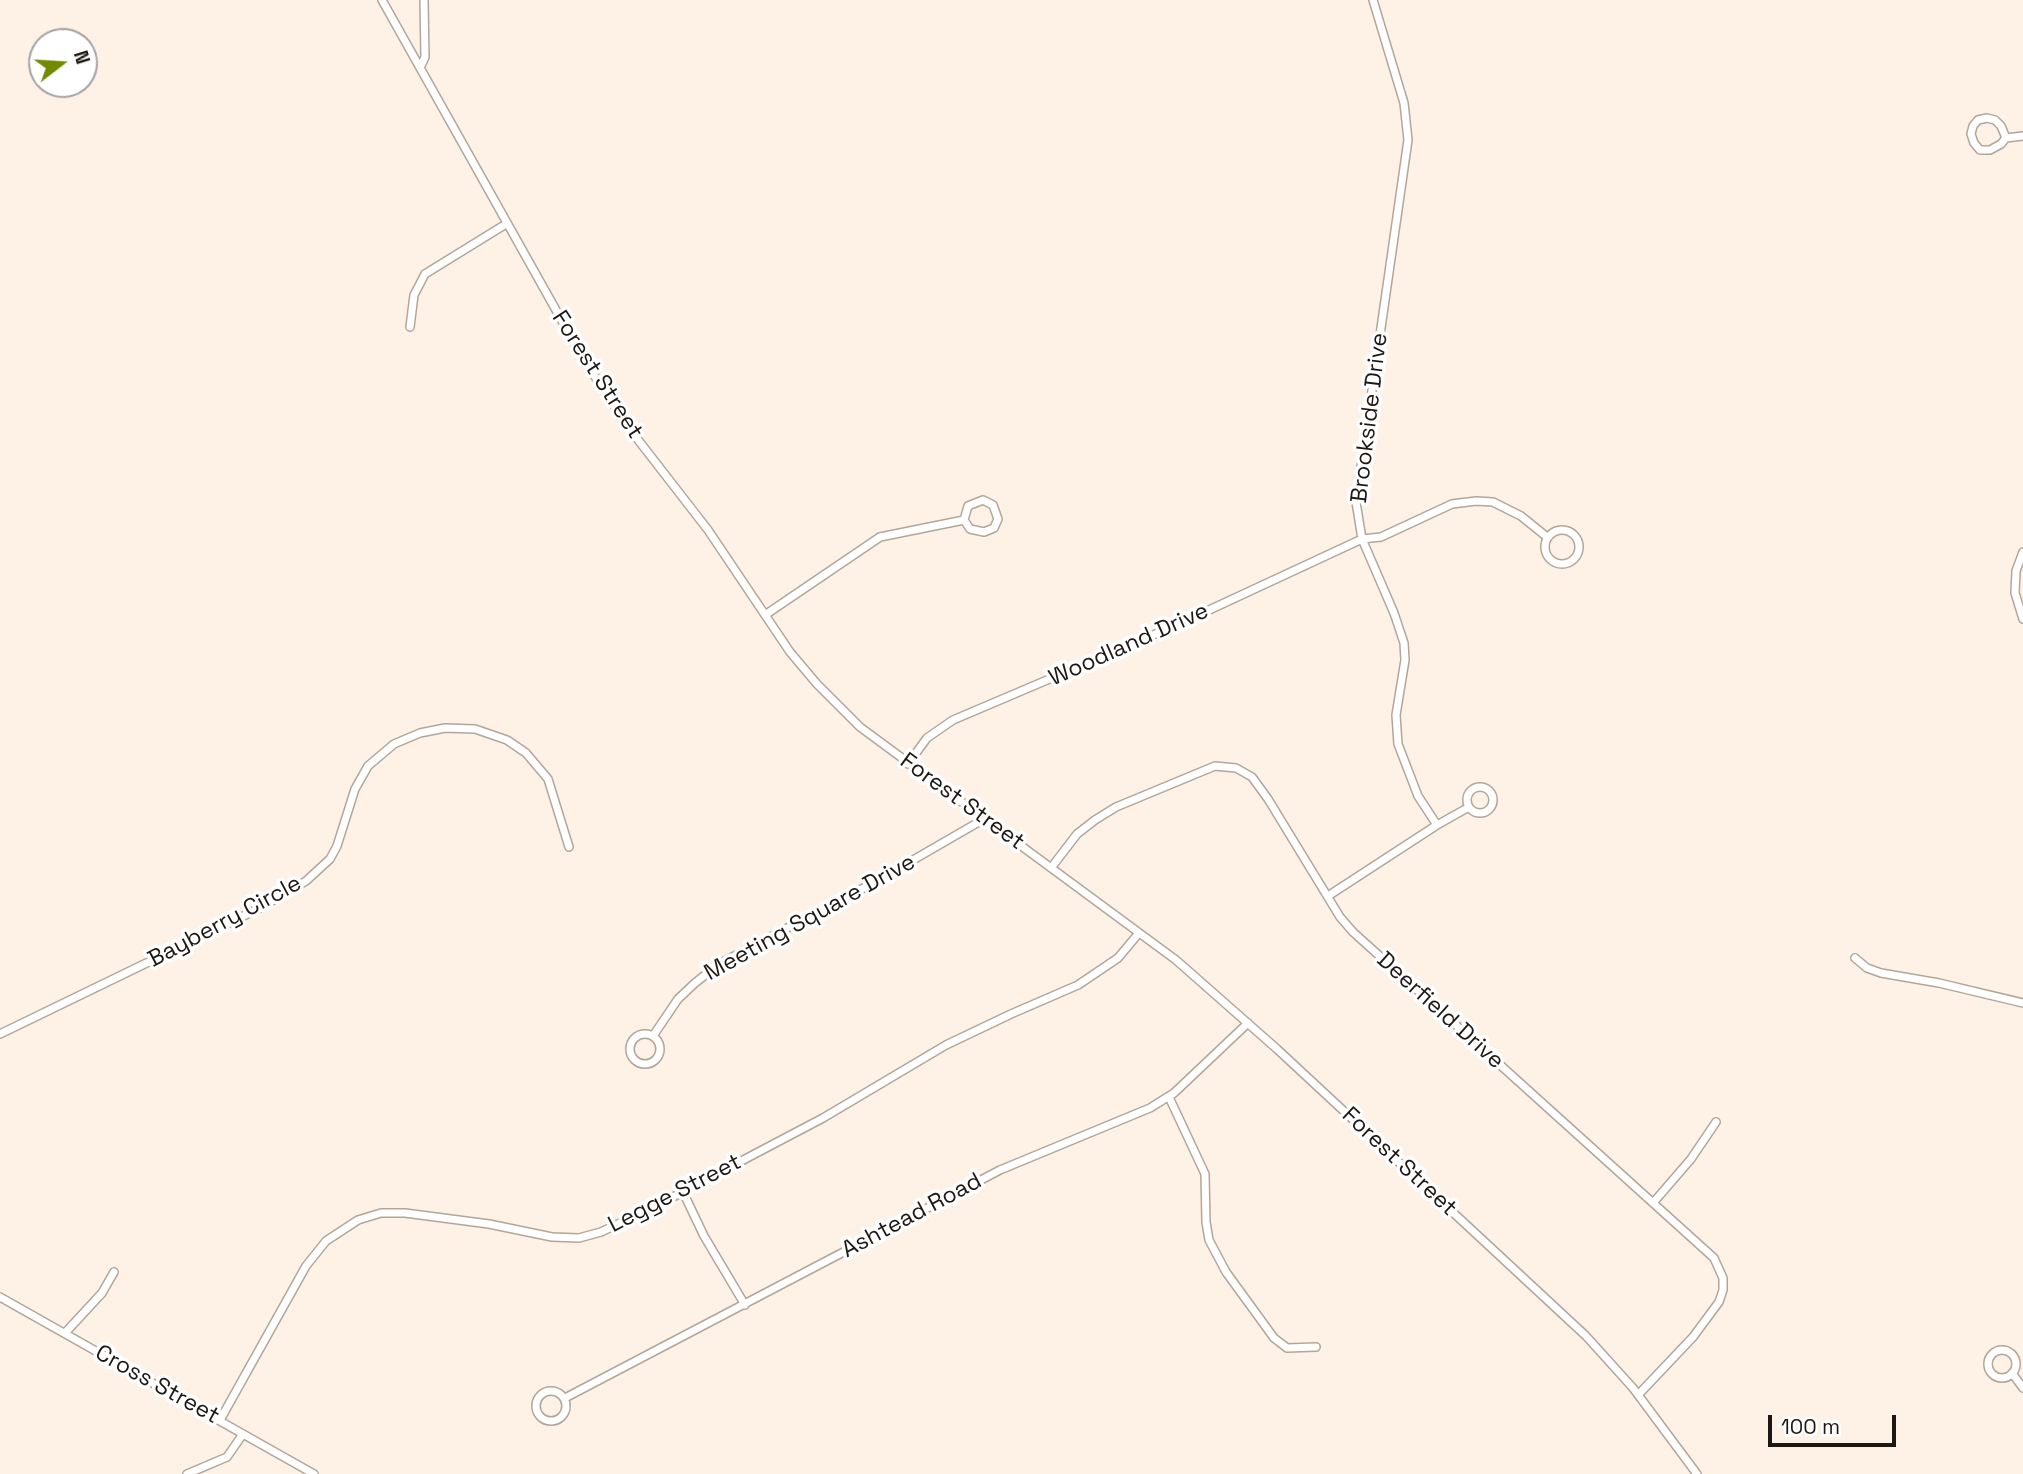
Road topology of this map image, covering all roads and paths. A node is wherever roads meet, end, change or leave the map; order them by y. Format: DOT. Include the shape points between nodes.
graph roads {
  1 [pos="383,0"];
  2 [pos="424,0"];
  3 [pos="1373,0"];
  4 [pos="420,68"];
  5 [pos="2023,136"];
  6 [pos="2006,138"];
  7 [pos="506,224"];
  8 [pos="410,327"];
  9 [pos="964,520"];
  10 [pos="1547,537"];
  11 [pos="1362,539"];
  12 [pos="2023,552"];
  13 [pos="765,615"];
  14 [pos="2023,619"];
  15 [pos="908,764"];
  16 [pos="1469,807"];
  17 [pos="984,819"];
  18 [pos="1437,825"];
  19 [pos="569,847"];
  20 [pos="1051,868"];
  21 [pos="1328,896"];
  22 [pos="1139,933"];
  23 [pos="1855,958"];
  24 [pos="2023,1003"];
  25 [pos="1248,1023"];
  26 [pos="0,1034"];
  27 [pos="653,1036"];
  28 [pos="1169,1097"];
  29 [pos="1716,1122"];
  30 [pos="682,1192"];
  31 [pos="1653,1203"];
  32 [pos="114,1272"];
  33 [pos="0,1297"];
  34 [pos="745,1305"];
  35 [pos="65,1333"];
  36 [pos="1316,1347"];
  37 [pos="2012,1373"];
  38 [pos="2023,1388"];
  39 [pos="1638,1395"];
  40 [pos="565,1398"];
  41 [pos="220,1420"];
  42 [pos="243,1434"];
  43 [pos="187,1474"];
  44 [pos="314,1474"];
  45 [pos="1697,1474"];
  1 -- 4 [label="street, Forest Street"];
  2 -- 4 [label="street" via="425,57"];
  3 -- 11 [label="street, Brookside Drive" via="1404,103 1408,140 1356,495"];
  4 -- 7 [label="street, Forest Street"];
  5 -- 6 [label="street"];
  6 -- 6 [label="street" via="2001,126 1987,118 1978,120 1971,134 1980,150 1990,150"];
  7 -- 8 [label="street" via="425,274 414,295"];
  7 -- 13 [label="street, Forest Street" via="591,371"];
  9 -- 9 [label="street" via="970,529 981,533 994,528 998,519 993,505 983,500 968,506"];
  9 -- 13 [label="street" via="876,540"];
  10 -- 10 [label="street" via="1546,553 1553,562 1567,564 1578,554 1577,538 1568,530 1556,530"];
  10 -- 11 [label="street, Woodland Drive" via="1493,502 1475,501 1452,504 1381,537"];
  11 -- 15 [label="street, Woodland Drive" via="1179,624 953,720 927,738"];
  11 -- 18 [label="street, Brookside Drive" via="1404,643 1396,715 1398,744 1413,785"];
  12 -- 14 [label="street" via="2015,593"];
  13 -- 15 [label="street, Forest Street" via="831,699"];
  15 -- 17 [label="street, Forest Street"];
  16 -- 18 [label="street"];
  17 -- 20 [label="street, Forest Street"];
  17 -- 27 [label="street, Meeting Square Drive" via="719,964 686,991"];
  18 -- 21 [label="street"];
  19 -- 26 [label="street, Bayberry Circle" via="552,788 526,753 507,740 475,729 419,733 394,744 369,766 355,789 334,852 306,881 260,908"];
  20 -- 21 [label="street, Deerfield Drive" via="1077,834 1105,813 1202,770 1229,766 1258,784"];
  20 -- 22 [label="street, Forest Street"];
  21 -- 31 [label="street, Deerfield Drive" via="1359,939"];
  22 -- 25 [label="street, Forest Street"];
  22 -- 30 [label="street, Legge Street" via="1118,958 1078,985 957,1039 835,1111"];
  23 -- 24 [label="street" via="1881,973"];
  25 -- 28 [label="street, Ashtead Road"];
  25 -- 39 [label="street, Forest Street" via="1571,1322"];
  27 -- 27 [label="street, Meeting Square Drive" via="660,1045 659,1056 648,1064 639,1062 632,1055 632,1041 640,1035"];
  28 -- 34 [label="street, Ashtead Road" via="1000,1170"];
  28 -- 36 [label="street" via="1205,1174 1209,1240 1226,1272 1274,1338 1287,1348"];
  29 -- 31 [label="street" via="1692,1159"];
  30 -- 34 [label="street"];
  30 -- 41 [label="street, Legge Street" via="618,1225 579,1238 413,1213 381,1213 358,1220 326,1241 306,1266"];
  31 -- 39 [label="street, Deerfield Drive" via="1706,1248 1724,1284 1719,1302 1699,1329"];
  32 -- 35 [label="street" via="102,1293"];
  33 -- 35 [label="street, Cross Street"];
  34 -- 40 [label="street, Ashtead Road"];
  35 -- 41 [label="street, Cross Street"];
  37 -- 38 [label="street"];
  39 -- 45 [label="street, Forest Street"];
  40 -- 40 [label="street, Ashtead Road" via="566,1410 559,1420 547,1421 537,1413 536,1403 543,1393 555,1391"];
  41 -- 42 [label="street, Cross Street"];
  42 -- 43 [label="street" via="227,1457"];
  42 -- 44 [label="street, Cross Street"];
}
